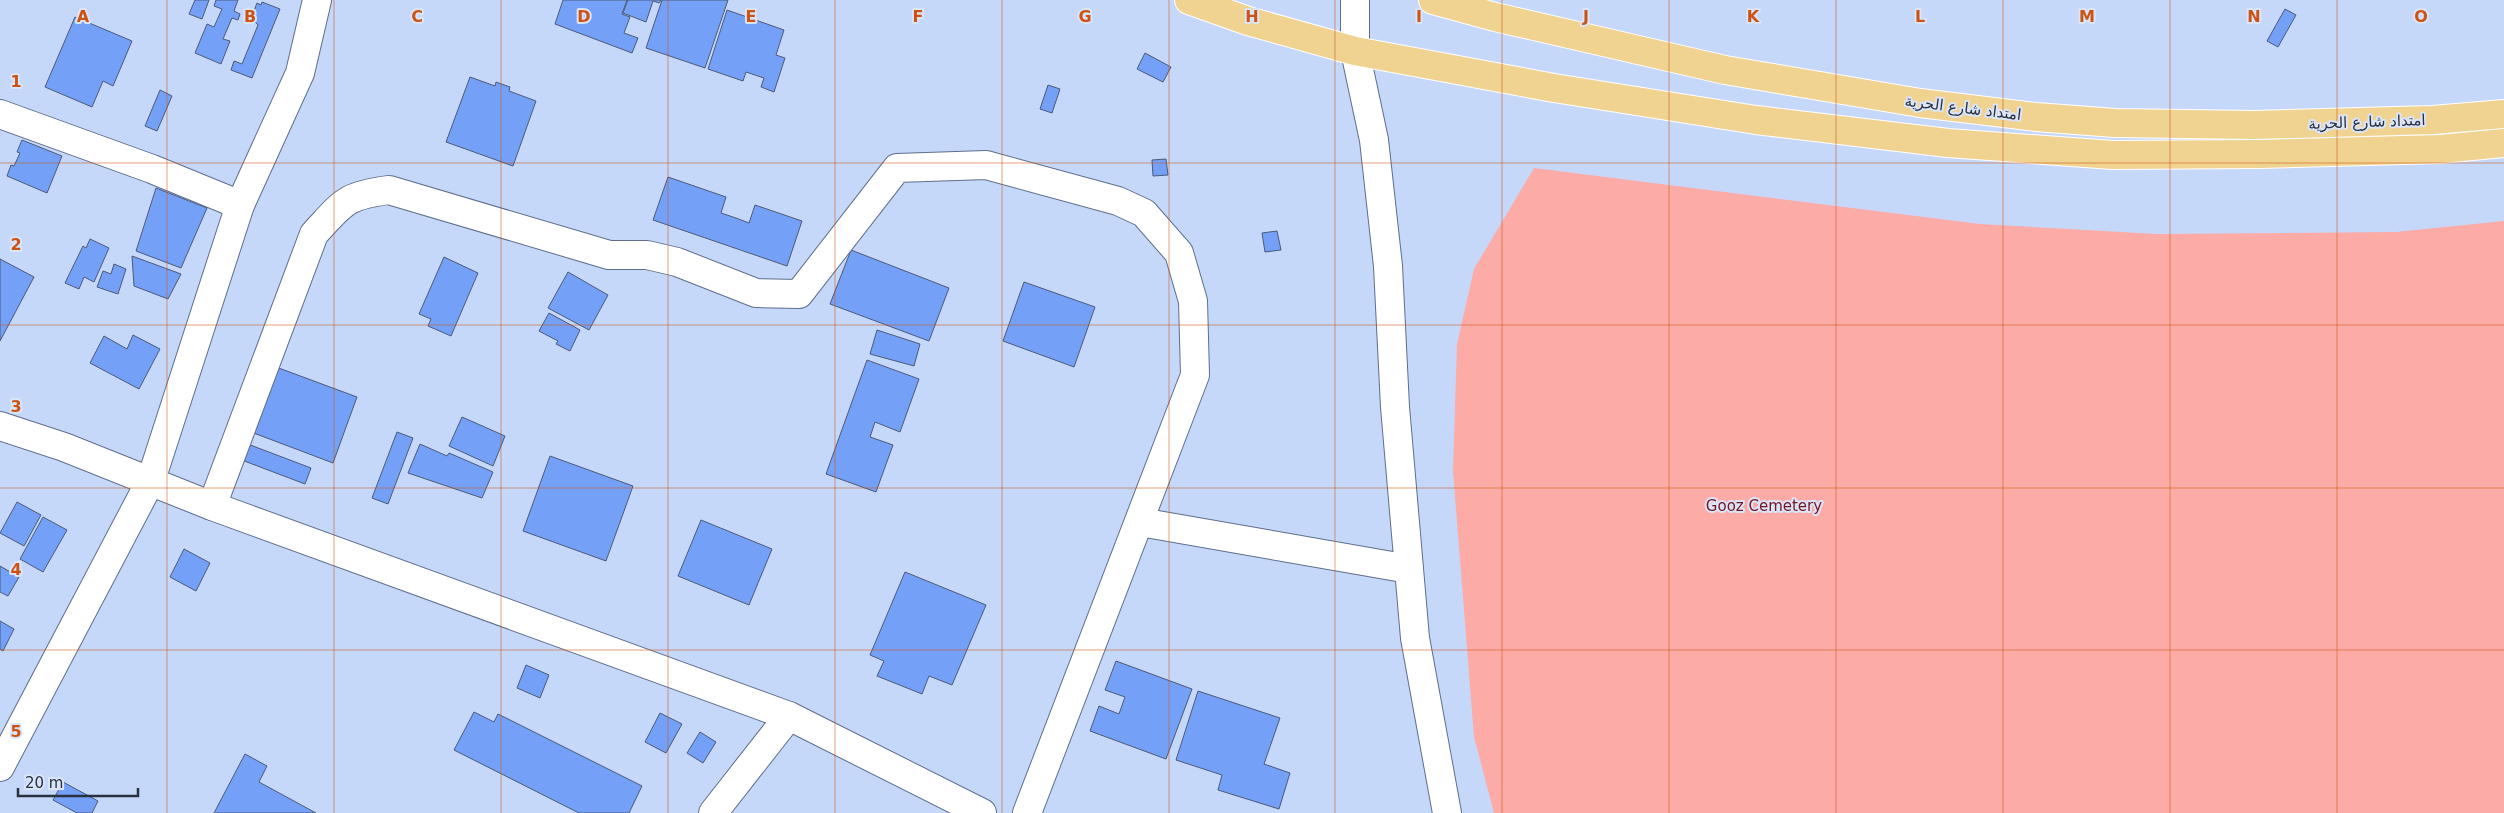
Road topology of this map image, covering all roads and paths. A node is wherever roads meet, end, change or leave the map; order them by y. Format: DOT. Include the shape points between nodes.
graph roads {
  1 [pos="317,0"];
  2 [pos="1188,0"];
  3 [pos="1355,0"];
  4 [pos="1433,0"];
  5 [pos="1355,50"];
  6 [pos="0,114"];
  7 [pos="2504,114"];
  8 [pos="2504,143"];
  9 [pos="240,205"];
  10 [pos="0,426"];
  11 [pos="150,480"];
  12 [pos="212,506"];
  13 [pos="1140,522"];
  14 [pos="1409,569"];
  15 [pos="789,716"];
  16 [pos="0,767"];
  17 [pos="713,813"];
  18 [pos="982,813"];
  19 [pos="1027,813"];
  20 [pos="1447,813"];
  1 -- 9 [label="street" via="300,73"];
  2 -- 5 [label="main road"];
  3 -- 5 [label="street"];
  4 -- 7 [label="main road, امتداد شارع الحرية" via="1725,70 1920,103 2036,117 2114,123 2255,125 2433,120"];
  5 -- 8 [label="main road" via="1554,88 1747,118 1948,143 2113,155 2441,149"];
  5 -- 14 [label="street" via="1374,140 1386,256"];
  6 -- 9 [label="street"];
  9 -- 11 [label="street"];
  10 -- 11 [label="street"];
  11 -- 12 [label="street"];
  11 -- 16 [label="street"];
  12 -- 13 [label="street" via="314,234 344,202 361,194 389,190 609,255 647,255 677,262 756,293 799,294 897,168 986,165 1118,201 1144,213 1179,253 1194,301 1195,375"];
  12 -- 15 [label="street"];
  13 -- 14 [label="street"];
  13 -- 19 [label="street"];
  14 -- 20 [label="street" via="1415,638"];
  15 -- 17 [label="street"];
  15 -- 18 [label="street"];
}
